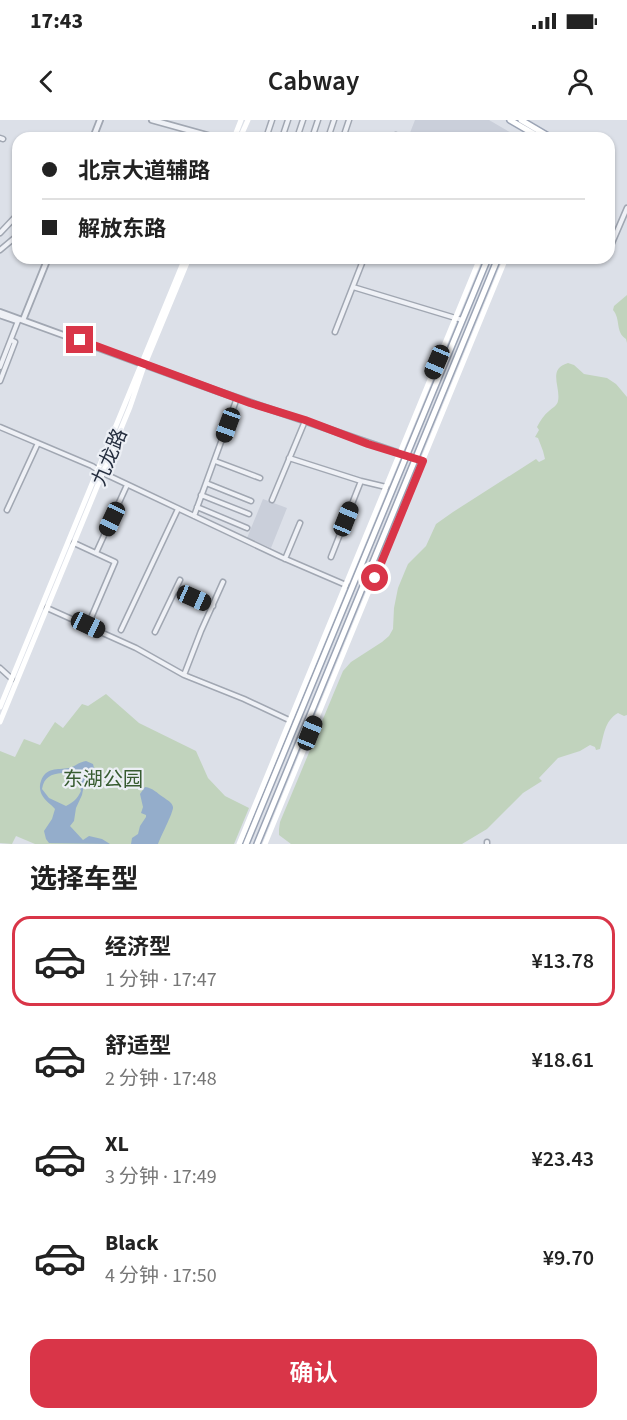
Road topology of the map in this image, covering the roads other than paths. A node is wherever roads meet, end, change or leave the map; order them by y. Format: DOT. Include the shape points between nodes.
graph roads {
  1 [pos="145,120"];
  2 [pos="152,120"];
  3 [pos="510,120"];
  4 [pos="521,120"];
  5 [pos="191,132"];
  6 [pos="193,132"];
  7 [pos="530,132"];
  8 [pos="531,132"];
  9 [pos="627,208"];
  10 [pos="12,220"];
  11 [pos="0,233"];
  12 [pos="615,236"];
  13 [pos="12,240"];
  14 [pos="0,249"];
  15 [pos="44,264"];
  16 [pos="184,264"];
  17 [pos="362,264"];
  18 [pos="478,264"];
  19 [pos="485,264"];
  20 [pos="496,264"];
  21 [pos="504,264"];
  22 [pos="353,287"];
  23 [pos="0,313"];
  24 [pos="455,318"];
  25 [pos="462,320"];
  26 [pos="21,321"];
  27 [pos="335,332"];
  28 [pos="11,340"];
  29 [pos="142,365"];
  30 [pos="0,367"];
  31 [pos="0,381"];
  32 [pos="237,400"];
  33 [pos="304,421"];
  34 [pos="0,427"];
  35 [pos="38,443"];
  36 [pos="402,456"];
  37 [pos="289,458"];
  38 [pos="415,460"];
  39 [pos="214,461"];
  40 [pos="422,462"];
  41 [pos="100,471"];
  42 [pos="260,478"];
  43 [pos="361,481"];
  44 [pos="206,483"];
  45 [pos="128,485"];
  46 [pos="386,487"];
  47 [pos="201,495"];
  48 [pos="272,500"];
  49 [pos="250,501"];
  50 [pos="197,507"];
  51 [pos="178,508"];
  52 [pos="6,510"];
  53 [pos="249,514"];
  54 [pos="194,516"];
  55 [pos="300,523"];
  56 [pos="247,528"];
  57 [pos="74,543"];
  58 [pos="96,553"];
  59 [pos="331,557"];
  60 [pos="285,559"];
  61 [pos="180,580"];
  62 [pos="223,582"];
  63 [pos="346,585"];
  64 [pos="176,590"];
  65 [pos="213,606"];
  66 [pos="47,608"];
  67 [pos="88,625"];
  68 [pos="122,630"];
  69 [pos="155,632"];
  70 [pos="0,668"];
  71 [pos="184,675"];
  72 [pos="12,679"];
  73 [pos="0,707"];
  74 [pos="290,720"];
  75 [pos="0,722"];
  76 [pos="239,844"];
  77 [pos="246,844"];
  78 [pos="257,844"];
  79 [pos="265,844"];
  1 -- 5 [label="street"];
  2 -- 6 [label="street"];
  3 -- 7 [label="main road"];
  4 -- 8 [label="main road"];
  9 -- 12 [label="street"];
  10 -- 11 [label="street"];
  13 -- 14 [label="street"];
  15 -- 26 [label="street"];
  16 -- 29 [label="main road, 九龙路"];
  17 -- 22 [label="street"];
  18 -- 24 [label="main road"];
  19 -- 25 [label="main road"];
  20 -- 38 [label="main road"];
  21 -- 40 [label="main road"];
  22 -- 24 [label="street"];
  22 -- 27 [label="street"];
  23 -- 26 [label="street"];
  24 -- 25 [label="street"];
  24 -- 36 [label="main road"];
  25 -- 36 [label="main road"];
  26 -- 28 [label="street"];
  26 -- 29 [label="street"];
  28 -- 30 [label="street"];
  28 -- 31 [label="street" via="15,342"];
  29 -- 32 [label="street"];
  29 -- 41 [label="main road, 九龙路"];
  32 -- 33 [label="street"];
  32 -- 39 [label="street"];
  33 -- 36 [label="street"];
  33 -- 37 [label="street"];
  34 -- 35 [label="street"];
  35 -- 41 [label="street"];
  35 -- 52 [label="street"];
  36 -- 38 [label="street"];
  36 -- 46 [label="main road"];
  36 -- 77 [label="main road"];
  37 -- 43 [label="street"];
  37 -- 48 [label="street"];
  38 -- 40 [label="street"];
  38 -- 78 [label="main road"];
  39 -- 42 [label="street"];
  39 -- 44 [label="street"];
  40 -- 79 [label="main road"];
  41 -- 45 [label="street"];
  41 -- 57 [label="main road, 九龙路"];
  41 -- 72 [label="main road, 九龙路"];
  43 -- 46 [label="street"];
  43 -- 59 [label="street"];
  44 -- 47 [label="street"];
  44 -- 49 [label="street"];
  45 -- 51 [label="street"];
  45 -- 58 [label="street"];
  46 -- 63 [label="main road"];
  47 -- 50 [label="street"];
  47 -- 53 [label="street"];
  50 -- 54 [label="street"];
  50 -- 56 [label="street"];
  51 -- 54 [label="street"];
  51 -- 68 [label="street"];
  54 -- 60 [label="street"];
  55 -- 60 [label="street"];
  57 -- 58 [label="street"];
  57 -- 66 [label="main road, 九龙路"];
  58 -- 67 [label="street" via="116,562"];
  60 -- 63 [label="street"];
  61 -- 64 [label="street"];
  62 -- 65 [label="street"];
  63 -- 74 [label="main road"];
  64 -- 65 [label="street"];
  64 -- 69 [label="street"];
  65 -- 71 [label="street"];
  66 -- 67 [label="street"];
  66 -- 75 [label="main road, 九龙路"];
  67 -- 71 [label="street"];
  70 -- 72 [label="street"];
  71 -- 74 [label="street"];
  72 -- 73 [label="main road, 九龙路"];
  74 -- 76 [label="main road"];
}
